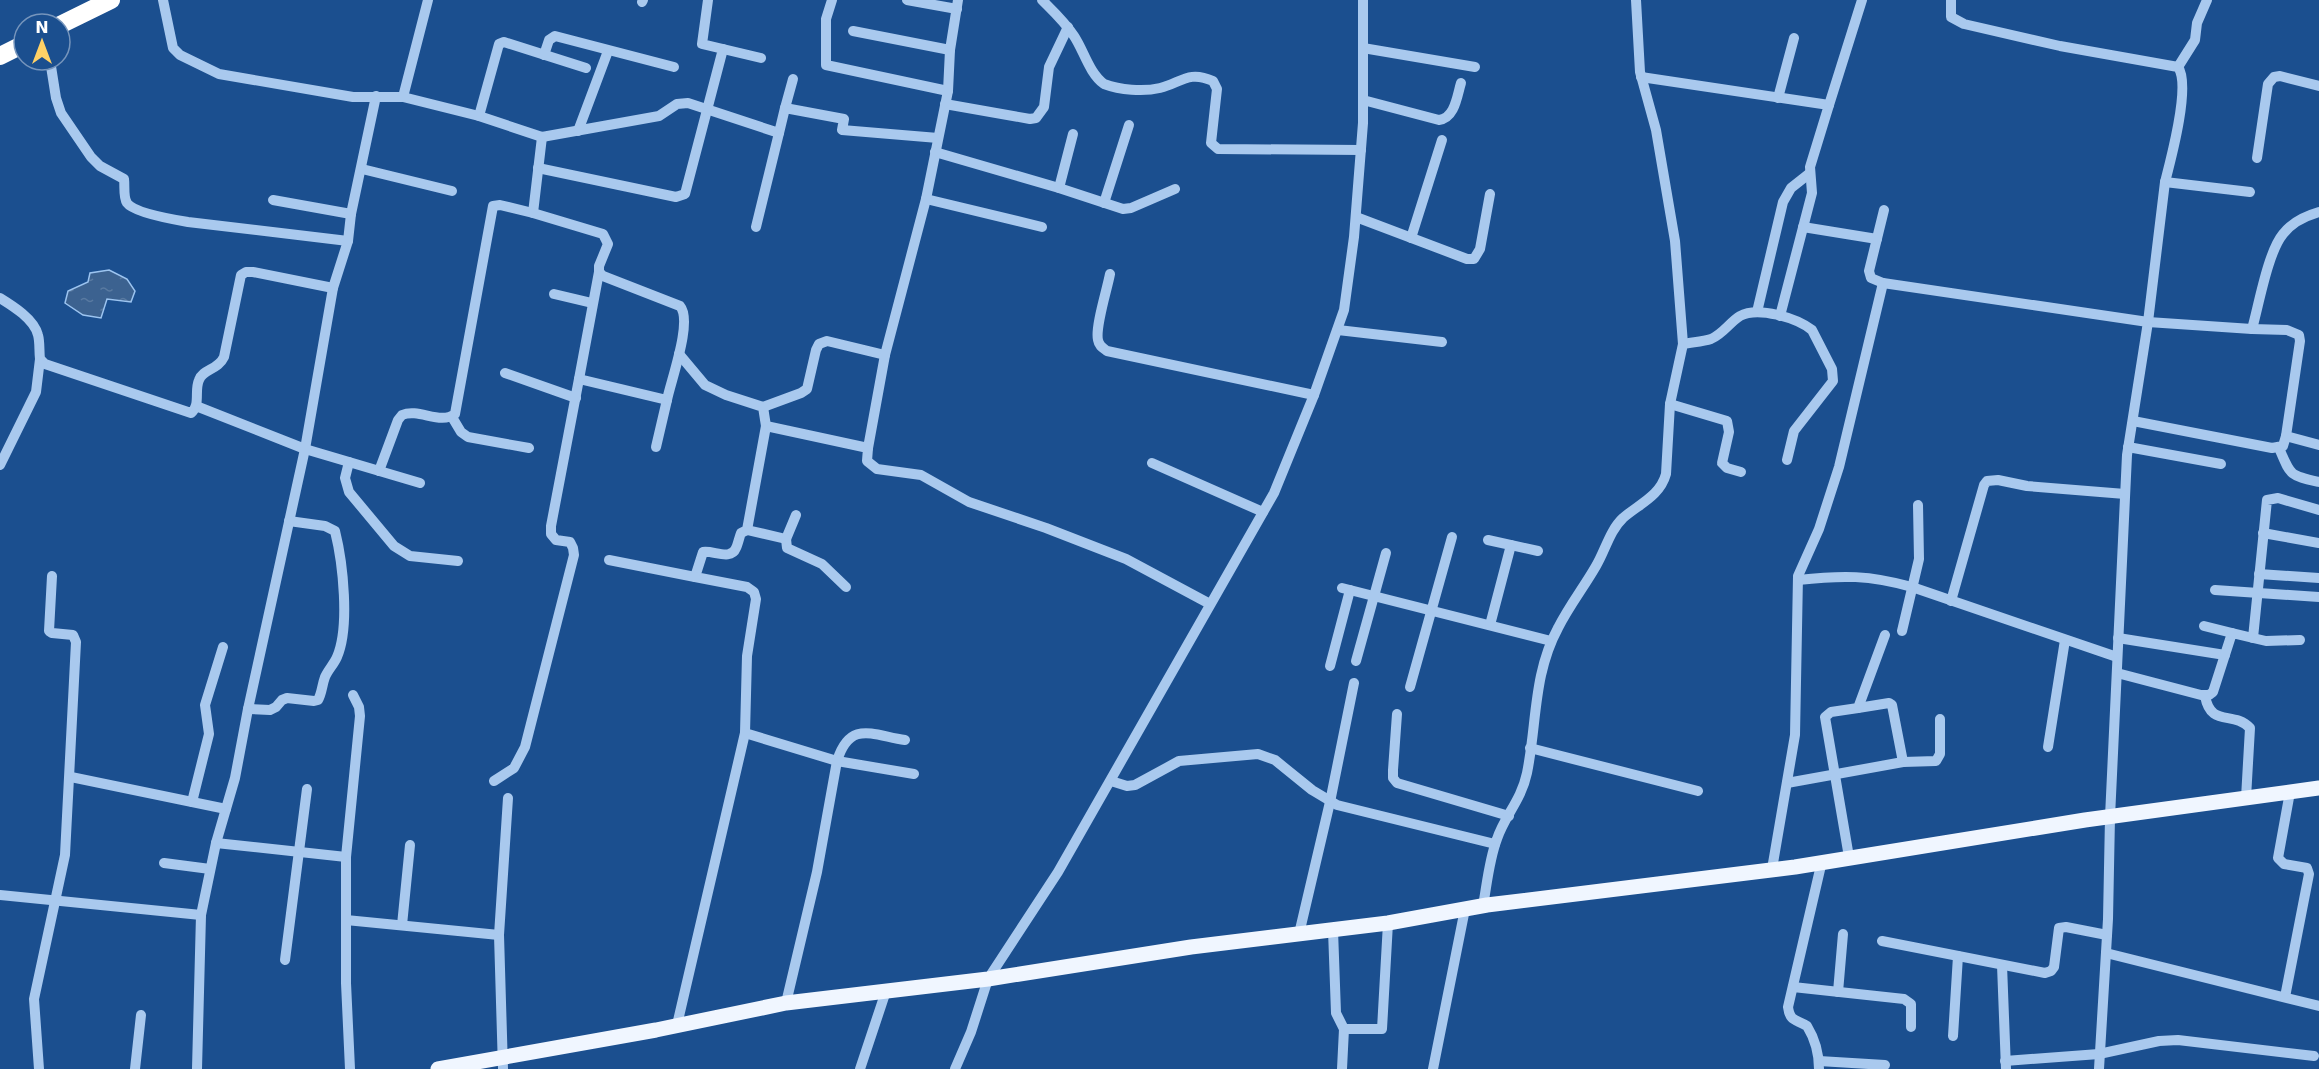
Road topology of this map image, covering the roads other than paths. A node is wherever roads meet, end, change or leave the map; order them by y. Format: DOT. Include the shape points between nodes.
graph roads {
  1 [pos="111,0"];
  2 [pos="163,0"];
  3 [pos="428,0"];
  4 [pos="708,0"];
  5 [pos="832,0"];
  6 [pos="908,0"];
  7 [pos="1042,0"];
  8 [pos="1363,0"];
  9 [pos="1636,0"];
  10 [pos="1862,0"];
  11 [pos="1951,0"];
  12 [pos="2207,0"];
  13 [pos="957,5"];
  14 [pos="72,19"];
  15 [pos="1068,27"];
  16 [pos="853,31"];
  17 [pos="1794,38"];
  18 [pos="1363,48"];
  19 [pos="723,49"];
  20 [pos="950,50"];
  21 [pos="608,51"];
  22 [pos="544,55"];
  23 [pos="761,58"];
  24 [pos="674,67"];
  25 [pos="1475,67"];
  26 [pos="2178,67"];
  27 [pos="586,68"];
  28 [pos="52,72"];
  29 [pos="1641,77"];
  30 [pos="793,79"];
  31 [pos="1461,83"];
  32 [pos="2319,86"];
  33 [pos="948,91"];
  34 [pos="376,96"];
  35 [pos="403,97"];
  36 [pos="1778,98"];
  37 [pos="1363,100"];
  38 [pos="945,104"];
  39 [pos="1829,105"];
  40 [pos="785,108"];
  41 [pos="707,111"];
  42 [pos="479,116"];
  43 [pos="1130,125"];
  44 [pos="578,131"];
  45 [pos="779,133"];
  46 [pos="1073,134"];
  47 [pos="542,137"];
  48 [pos="938,138"];
  49 [pos="1442,140"];
  50 [pos="1361,150"];
  51 [pos="935,152"];
  52 [pos="2257,158"];
  53 [pos="538,168"];
  54 [pos="362,169"];
  55 [pos="1810,173"];
  56 [pos="2165,182"];
  57 [pos="1059,188"];
  58 [pos="1175,189"];
  59 [pos="452,191"];
  60 [pos="2250,192"];
  61 [pos="1490,194"];
  62 [pos="926,199"];
  63 [pos="273,200"];
  64 [pos="1104,204"];
  65 [pos="1884,210"];
  66 [pos="2319,212"];
  67 [pos="533,213"];
  68 [pos="351,214"];
  69 [pos="1356,217"];
  70 [pos="756,227"];
  71 [pos="1042,227"];
  72 [pos="1803,227"];
  73 [pos="1411,238"];
  74 [pos="1877,239"];
  75 [pos="348,241"];
  76 [pos="599,272"];
  77 [pos="1110,274"];
  78 [pos="1882,284"];
  79 [pos="333,288"];
  80 [pos="554,294"];
  81 [pos="0,298"];
  82 [pos="592,303"];
  83 [pos="1757,312"];
  84 [pos="1780,316"];
  85 [pos="2148,322"];
  86 [pos="2252,329"];
  87 [pos="1338,330"];
  88 [pos="1442,342"];
  89 [pos="1683,344"];
  90 [pos="679,354"];
  91 [pos="885,355"];
  92 [pos="40,359"];
  93 [pos="505,373"];
  94 [pos="579,379"];
  95 [pos="1314,395"];
  96 [pos="576,398"];
  97 [pos="667,400"];
  98 [pos="1670,404"];
  99 [pos="196,406"];
  100 [pos="764,407"];
  101 [pos="452,417"];
  102 [pos="2133,421"];
  103 [pos="766,426"];
  104 [pos="2286,436"];
  105 [pos="2319,445"];
  106 [pos="656,447"];
  107 [pos="2128,447"];
  108 [pos="529,448"];
  109 [pos="868,448"];
  110 [pos="2279,448"];
  111 [pos="305,449"];
  112 [pos="1787,460"];
  113 [pos="349,462"];
  114 [pos="1152,463"];
  115 [pos="2221,464"];
  116 [pos="0,465"];
  117 [pos="379,471"];
  118 [pos="1741,472"];
  119 [pos="2319,482"];
  120 [pos="420,483"];
  121 [pos="2125,494"];
  122 [pos="1918,505"];
  123 [pos="2319,510"];
  124 [pos="1263,512"];
  125 [pos="796,515"];
  126 [pos="290,521"];
  127 [pos="747,530"];
  128 [pos="2263,533"];
  129 [pos="1452,537"];
  130 [pos="786,539"];
  131 [pos="1488,540"];
  132 [pos="2319,543"];
  133 [pos="1511,545"];
  134 [pos="1538,551"];
  135 [pos="1386,553"];
  136 [pos="609,560"];
  137 [pos="458,561"];
  138 [pos="2259,574"];
  139 [pos="52,576"];
  140 [pos="695,577"];
  141 [pos="2319,578"];
  142 [pos="1798,580"];
  143 [pos="846,587"];
  144 [pos="1912,587"];
  145 [pos="2215,590"];
  146 [pos="2258,592"];
  147 [pos="1374,596"];
  148 [pos="2319,597"];
  149 [pos="1951,601"];
  150 [pos="1210,604"];
  151 [pos="1431,610"];
  152 [pos="1490,625"];
  153 [pos="2204,626"];
  154 [pos="1902,631"];
  155 [pos="2232,633"];
  156 [pos="1885,635"];
  157 [pos="2118,638"];
  158 [pos="2253,638"];
  159 [pos="1551,640"];
  160 [pos="2065,640"];
  161 [pos="2300,640"];
  162 [pos="223,647"];
  163 [pos="2225,655"];
  164 [pos="2117,657"];
  165 [pos="1356,661"];
  166 [pos="1330,666"];
  167 [pos="2117,673"];
  168 [pos="1354,683"];
  169 [pos="1410,687"];
  170 [pos="353,695"];
  171 [pos="2205,696"];
  172 [pos="1858,708"];
  173 [pos="248,709"];
  174 [pos="1397,714"];
  175 [pos="1940,720"];
  176 [pos="746,734"];
  177 [pos="905,740"];
  178 [pos="2048,747"];
  179 [pos="1530,748"];
  180 [pos="837,760"];
  181 [pos="1903,762"];
  182 [pos="1834,773"];
  183 [pos="914,774"];
  184 [pos="70,777"];
  185 [pos="494,781"];
  186 [pos="1111,781"];
  187 [pos="1787,783"];
  188 [pos="2319,788"];
  189 [pos="307,789"];
  190 [pos="1698,791"];
  191 [pos="2290,792"];
  192 [pos="508,798"];
  193 [pos="2246,798"];
  194 [pos="192,802"];
  195 [pos="1330,802"];
  196 [pos="226,808"];
  197 [pos="1509,816"];
  198 [pos="2110,817"];
  199 [pos="216,843"];
  200 [pos="1495,844"];
  201 [pos="410,845"];
  202 [pos="299,852"];
  203 [pos="346,857"];
  204 [pos="1849,857"];
  205 [pos="1822,861"];
  206 [pos="164,863"];
  207 [pos="210,869"];
  208 [pos="1772,869"];
  209 [pos="0,896"];
  210 [pos="55,901"];
  211 [pos="1483,906"];
  212 [pos="1465,909"];
  213 [pos="201,915"];
  214 [pos="346,920"];
  215 [pos="1388,923"];
  216 [pos="402,925"];
  217 [pos="1333,930"];
  218 [pos="1299,934"];
  219 [pos="1843,934"];
  220 [pos="499,935"];
  221 [pos="2106,935"];
  222 [pos="1882,941"];
  223 [pos="2106,953"];
  224 [pos="1958,956"];
  225 [pos="285,960"];
  226 [pos="2002,964"];
  227 [pos="988,979"];
  228 [pos="1793,987"];
  229 [pos="886,991"];
  230 [pos="1838,992"];
  231 [pos="2285,997"];
  232 [pos="786,1003"];
  233 [pos="2319,1006"];
  234 [pos="141,1015"];
  235 [pos="677,1025"];
  236 [pos="1911,1027"];
  237 [pos="1344,1029"];
  238 [pos="1953,1036"];
  239 [pos="2099,1054"];
  240 [pos="2314,1056"];
  241 [pos="503,1063"];
  242 [pos="1819,1065"];
  243 [pos="1885,1065"];
  244 [pos="2006,1065"];
  245 [pos="39,1069"];
  246 [pos="135,1069"];
  247 [pos="197,1069"];
  248 [pos="350,1069"];
  249 [pos="438,1069"];
  250 [pos="860,1069"];
  251 [pos="955,1069"];
  252 [pos="1342,1069"];
  253 [pos="1433,1069"];
  254 [pos="2099,1069"];
  1 -- 14 [label="highway"];
  2 -- 34 [label="street" via="173,48 180,56 219,74 353,97"];
  3 -- 35 [label="street"];
  4 -- 19 [label="street" via="702,44"];
  5 -- 33 [label="street" via="826,19 826,65"];
  6 -- 13 [label="street"];
  7 -- 15 [label="street"];
  8 -- 18 [label="street"];
  9 -- 29 [label="street"];
  10 -- 39 [label="street"];
  11 -- 26 [label="street" via="1951,17 1964,24"];
  12 -- 26 [label="street" via="2194,40"];
  13 -- 20 [label="street"];
  15 -- 38 [label="street" via="1049,67 1044,107 1036,118"];
  15 -- 50 [label="street" via="1104,84 1147,90 1185,78 1213,81 1217,89 1211,143 1218,149"];
  16 -- 20 [label="street"];
  17 -- 36 [label="street"];
  18 -- 25 [label="street"];
  18 -- 37 [label="street"];
  19 -- 23 [label="street"];
  19 -- 41 [label="street"];
  20 -- 33 [label="street"];
  21 -- 22 [label="street" via="552,37"];
  21 -- 24 [label="street"];
  21 -- 44 [label="street"];
  22 -- 27 [label="street"];
  22 -- 42 [label="street" via="504,42 499,44"];
  26 -- 56 [label="street" via="2183,98"];
  28 -- 75 [label="street" via="61,113 91,157 124,179 130,206 188,222"];
  29 -- 36 [label="street"];
  29 -- 89 [label="street" via="1656,130 1675,241"];
  30 -- 40 [label="street"];
  31 -- 37 [label="street" via="1452,113 1445,119"];
  32 -- 52 [label="street" via="2274,77 2268,84"];
  33 -- 38 [label="street"];
  34 -- 35 [label="street"];
  34 -- 54 [label="street"];
  35 -- 42 [label="street"];
  36 -- 39 [label="street"];
  37 -- 50 [label="street"];
  38 -- 48 [label="street"];
  39 -- 55 [label="street"];
  40 -- 45 [label="street"];
  40 -- 48 [label="street" via="844,119 842,130"];
  41 -- 44 [label="street" via="688,103 677,104 659,116"];
  41 -- 45 [label="street"];
  41 -- 53 [label="street" via="682,196"];
  42 -- 47 [label="street"];
  43 -- 64 [label="street"];
  44 -- 47 [label="street"];
  45 -- 70 [label="street"];
  46 -- 57 [label="street"];
  47 -- 53 [label="street"];
  48 -- 51 [label="street"];
  49 -- 73 [label="street"];
  50 -- 69 [label="street"];
  51 -- 57 [label="street"];
  51 -- 62 [label="street"];
  53 -- 67 [label="street"];
  54 -- 59 [label="street"];
  54 -- 68 [label="street"];
  55 -- 72 [label="street" via="1813,186"];
  55 -- 83 [label="street" via="1791,188 1782,202"];
  56 -- 60 [label="street"];
  56 -- 85 [label="street"];
  57 -- 64 [label="street"];
  58 -- 64 [label="street" via="1131,208"];
  61 -- 73 [label="street" via="1478,256 1467,259"];
  62 -- 71 [label="street"];
  62 -- 91 [label="street"];
  63 -- 68 [label="street"];
  65 -- 74 [label="street"];
  66 -- 86 [label="street" via="2294,223 2282,234 2273,252"];
  67 -- 76 [label="street" via="603,234 608,244"];
  67 -- 101 [label="street" via="500,205 491,210 457,408"];
  68 -- 75 [label="street"];
  69 -- 73 [label="street"];
  69 -- 87 [label="street"];
  72 -- 74 [label="street"];
  72 -- 84 [label="street"];
  74 -- 78 [label="street" via="1869,275"];
  75 -- 79 [label="street"];
  76 -- 82 [label="street"];
  76 -- 90 [label="street" via="680,306 685,317"];
  77 -- 95 [label="street" via="1098,330 1098,340 1107,351"];
  78 -- 85 [label="street"];
  78 -- 142 [label="street" via="1839,467"];
  79 -- 99 [label="street" via="253,272 241,275 224,357 199,380"];
  79 -- 111 [label="street"];
  80 -- 82 [label="street"];
  81 -- 92 [label="street" via="34,326"];
  82 -- 94 [label="street"];
  83 -- 84 [label="street"];
  83 -- 89 [label="street" via="1739,317 1711,339"];
  84 -- 112 [label="street" via="1812,330 1833,375 1829,388 1794,431"];
  85 -- 86 [label="street"];
  85 -- 102 [label="street"];
  86 -- 104 [label="street" via="2287,330 2299,335"];
  87 -- 88 [label="street"];
  87 -- 95 [label="street"];
  89 -- 98 [label="street"];
  90 -- 97 [label="street"];
  90 -- 100 [label="street" via="705,385"];
  91 -- 100 [label="street" via="827,341 819,344 807,389"];
  91 -- 109 [label="street"];
  92 -- 99 [label="street" via="51,367 186,412"];
  92 -- 116 [label="street" via="36,392"];
  93 -- 96 [label="street"];
  94 -- 96 [label="street"];
  94 -- 97 [label="street"];
  95 -- 124 [label="street"];
  96 -- 185 [label="street" via="551,526 551,534 556,540 570,542 574,555 525,747 514,768"];
  97 -- 106 [label="street"];
  98 -- 118 [label="street" via="1727,421 1729,432 1722,463"];
  98 -- 159 [label="street" via="1663,484 1621,519"];
  99 -- 111 [label="street"];
  100 -- 103 [label="street"];
  101 -- 108 [label="street" via="468,437"];
  101 -- 117 [label="street" via="402,415"];
  102 -- 107 [label="street"];
  102 -- 110 [label="street"];
  103 -- 109 [label="street"];
  103 -- 127 [label="street"];
  104 -- 105 [label="street"];
  104 -- 110 [label="street"];
  107 -- 115 [label="street"];
  107 -- 121 [label="street"];
  109 -- 150 [label="street" via="867,461 877,469 921,475 969,502 1126,559"];
  110 -- 119 [label="street" via="2294,476"];
  111 -- 113 [label="street"];
  111 -- 126 [label="street"];
  113 -- 117 [label="street"];
  113 -- 137 [label="street" via="345,478 349,492 394,546 410,555"];
  114 -- 124 [label="street"];
  117 -- 120 [label="street"];
  121 -- 149 [label="street" via="1987,482"];
  121 -- 157 [label="street"];
  122 -- 144 [label="street" via="1920,550"];
  123 -- 128 [label="street" via="2278,498 2267,500"];
  124 -- 150 [label="street"];
  125 -- 130 [label="street"];
  126 -- 173 [label="street"];
  126 -- 173 [label="street" via="335,531 342,559 340,646 318,700 287,698 270,710"];
  127 -- 130 [label="street"];
  127 -- 140 [label="street" via="741,533 733,553 703,552"];
  128 -- 132 [label="street"];
  128 -- 138 [label="street"];
  129 -- 151 [label="street"];
  130 -- 143 [label="street" via="788,548 822,564"];
  131 -- 133 [label="street"];
  133 -- 134 [label="street"];
  133 -- 152 [label="street"];
  135 -- 147 [label="street"];
  136 -- 140 [label="street"];
  138 -- 141 [label="street"];
  138 -- 146 [label="street"];
  139 -- 184 [label="street" via="49,631 73,635 76,642"];
  140 -- 176 [label="street" via="747,587 754,592 747,656"];
  142 -- 144 [label="street" via="1879,578"];
  142 -- 187 [label="street" via="1795,735"];
  144 -- 149 [label="street"];
  144 -- 154 [label="street"];
  145 -- 146 [label="street"];
  146 -- 148 [label="street"];
  146 -- 158 [label="street"];
  147 -- 151 [label="street"];
  147 -- 165 [label="street"];
  147 -- 166 [label="street" via="1346,589"];
  149 -- 160 [label="street"];
  150 -- 186 [label="street"];
  151 -- 152 [label="street"];
  151 -- 169 [label="street"];
  152 -- 159 [label="street"];
  153 -- 155 [label="street"];
  155 -- 158 [label="street"];
  155 -- 163 [label="street"];
  156 -- 172 [label="street"];
  157 -- 163 [label="street"];
  157 -- 164 [label="street"];
  158 -- 161 [label="street"];
  159 -- 179 [label="street" via="1538,685"];
  160 -- 164 [label="street"];
  160 -- 178 [label="street"];
  162 -- 194 [label="street" via="205,705 209,734"];
  163 -- 171 [label="street" via="2213,692"];
  164 -- 167 [label="street"];
  167 -- 171 [label="street"];
  167 -- 198 [label="street"];
  168 -- 195 [label="street"];
  170 -- 203 [label="street" via="360,716"];
  171 -- 193 [label="street" via="2214,715 2250,728"];
  172 -- 181 [label="street" via="1892,705"];
  172 -- 182 [label="street" via="1831,712 1825,717"];
  173 -- 196 [label="street" via="236,778"];
  174 -- 197 [label="street" via="1393,770 1397,783"];
  175 -- 181 [label="street" via="1940,754 1936,761"];
  176 -- 180 [label="street"];
  176 -- 235 [label="street"];
  177 -- 180 [label="street" via="856,733 846,739"];
  179 -- 190 [label="street"];
  179 -- 197 [label="street" via="1523,789"];
  180 -- 183 [label="street"];
  180 -- 232 [label="street" via="817,872"];
  181 -- 182 [label="street"];
  182 -- 187 [label="street"];
  182 -- 204 [label="street"];
  184 -- 194 [label="street"];
  184 -- 210 [label="street" via="65,855"];
  186 -- 195 [label="street" via="1135,785 1179,760 1258,754 1275,760"];
  186 -- 227 [label="street"];
  187 -- 208 [label="street"];
  188 -- 191 [label="main road"];
  189 -- 202 [label="street"];
  191 -- 193 [label="main road"];
  191 -- 231 [label="street" via="2278,858 2284,864 2307,868 2309,874"];
  192 -- 220 [label="street"];
  193 -- 198 [label="main road"];
  194 -- 196 [label="street"];
  195 -- 200 [label="street"];
  195 -- 218 [label="street"];
  196 -- 199 [label="street"];
  197 -- 200 [label="street"];
  198 -- 204 [label="main road"];
  198 -- 221 [label="street"];
  199 -- 202 [label="street"];
  199 -- 207 [label="street"];
  200 -- 211 [label="street"];
  201 -- 216 [label="street"];
  202 -- 203 [label="street"];
  202 -- 225 [label="street"];
  203 -- 214 [label="street"];
  204 -- 205 [label="main road"];
  205 -- 208 [label="main road"];
  205 -- 228 [label="street"];
  206 -- 207 [label="street"];
  207 -- 213 [label="street"];
  208 -- 211 [label="main road"];
  209 -- 210 [label="street"];
  210 -- 213 [label="street"];
  210 -- 245 [label="street" via="34,999"];
  211 -- 212 [label="main road"];
  212 -- 215 [label="main road"];
  212 -- 253 [label="street"];
  213 -- 247 [label="street"];
  214 -- 216 [label="street"];
  214 -- 248 [label="street"];
  215 -- 217 [label="main road"];
  215 -- 237 [label="street" via="1382,1029"];
  216 -- 220 [label="street"];
  217 -- 218 [label="main road"];
  217 -- 237 [label="street" via="1336,1013"];
  218 -- 227 [label="main road"];
  219 -- 230 [label="street"];
  220 -- 241 [label="street"];
  221 -- 223 [label="street"];
  221 -- 226 [label="street" via="2059,928 2054,968 2048,973"];
  222 -- 224 [label="street"];
  223 -- 231 [label="street"];
  223 -- 239 [label="street"];
  224 -- 226 [label="street"];
  224 -- 238 [label="street"];
  226 -- 244 [label="street"];
  227 -- 229 [label="main road"];
  227 -- 251 [label="street"];
  228 -- 230 [label="street"];
  228 -- 242 [label="street" via="1789,1015 1812,1033"];
  229 -- 232 [label="main road"];
  229 -- 250 [label="street"];
  230 -- 236 [label="street" via="1909,1001"];
  231 -- 233 [label="street"];
  232 -- 235 [label="main road"];
  234 -- 246 [label="street"];
  235 -- 241 [label="main road"];
  237 -- 252 [label="street"];
  239 -- 240 [label="street" via="2178,1040"];
  239 -- 244 [label="street"];
  239 -- 254 [label="street"];
  241 -- 249 [label="main road"];
  242 -- 243 [label="street"];
}
